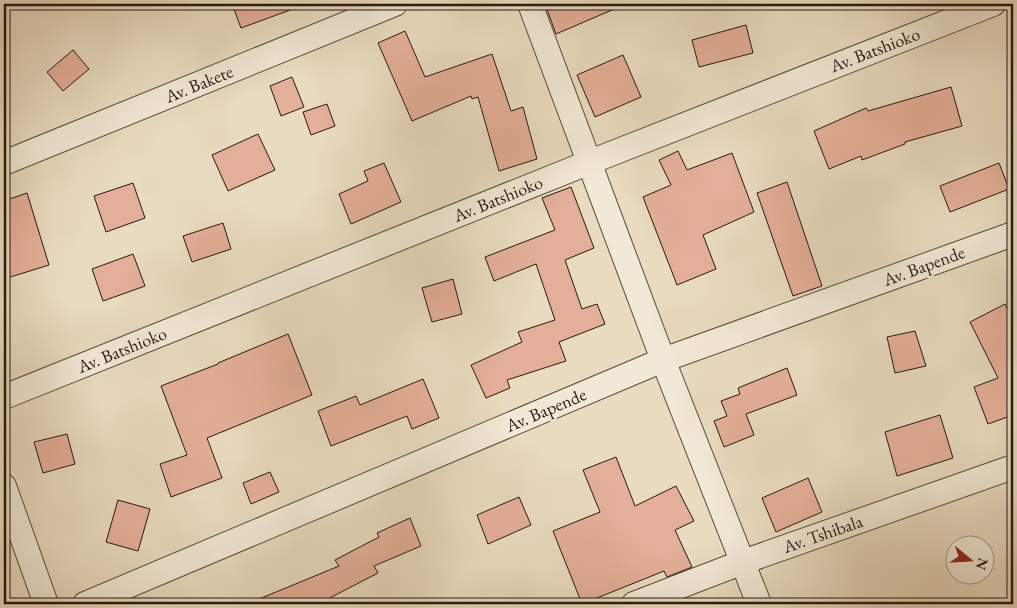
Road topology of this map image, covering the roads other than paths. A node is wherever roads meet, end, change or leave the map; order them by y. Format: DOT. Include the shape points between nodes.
graph roads {
  1 [pos="395,4"];
  2 [pos="530,4"];
  3 [pos="993,4"];
  4 [pos="590,162"];
  5 [pos="4,164"];
  6 [pos="1013,234"];
  7 [pos="663,360"];
  8 [pos="4,398"];
  9 [pos="1013,467"];
  10 [pos="4,486"];
  11 [pos="743,562"];
  12 [pos="46,604"];
  13 [pos="86,604"];
  14 [pos="634,604"];
  15 [pos="759,604"];
  1 -- 5 [label="street, Av. Bakete"];
  2 -- 4 [label="street"];
  3 -- 4 [label="street, Av. Batshioko"];
  4 -- 7 [label="street"];
  4 -- 8 [label="street, Av. Batshioko"];
  6 -- 7 [label="street, Av. Bapende"];
  7 -- 11 [label="street"];
  7 -- 13 [label="street, Av. Bapende"];
  9 -- 11 [label="street, Av. Tshibala"];
  10 -- 12 [label="street"];
  11 -- 14 [label="street, Av. Tshibala"];
  11 -- 15 [label="street"];
}
